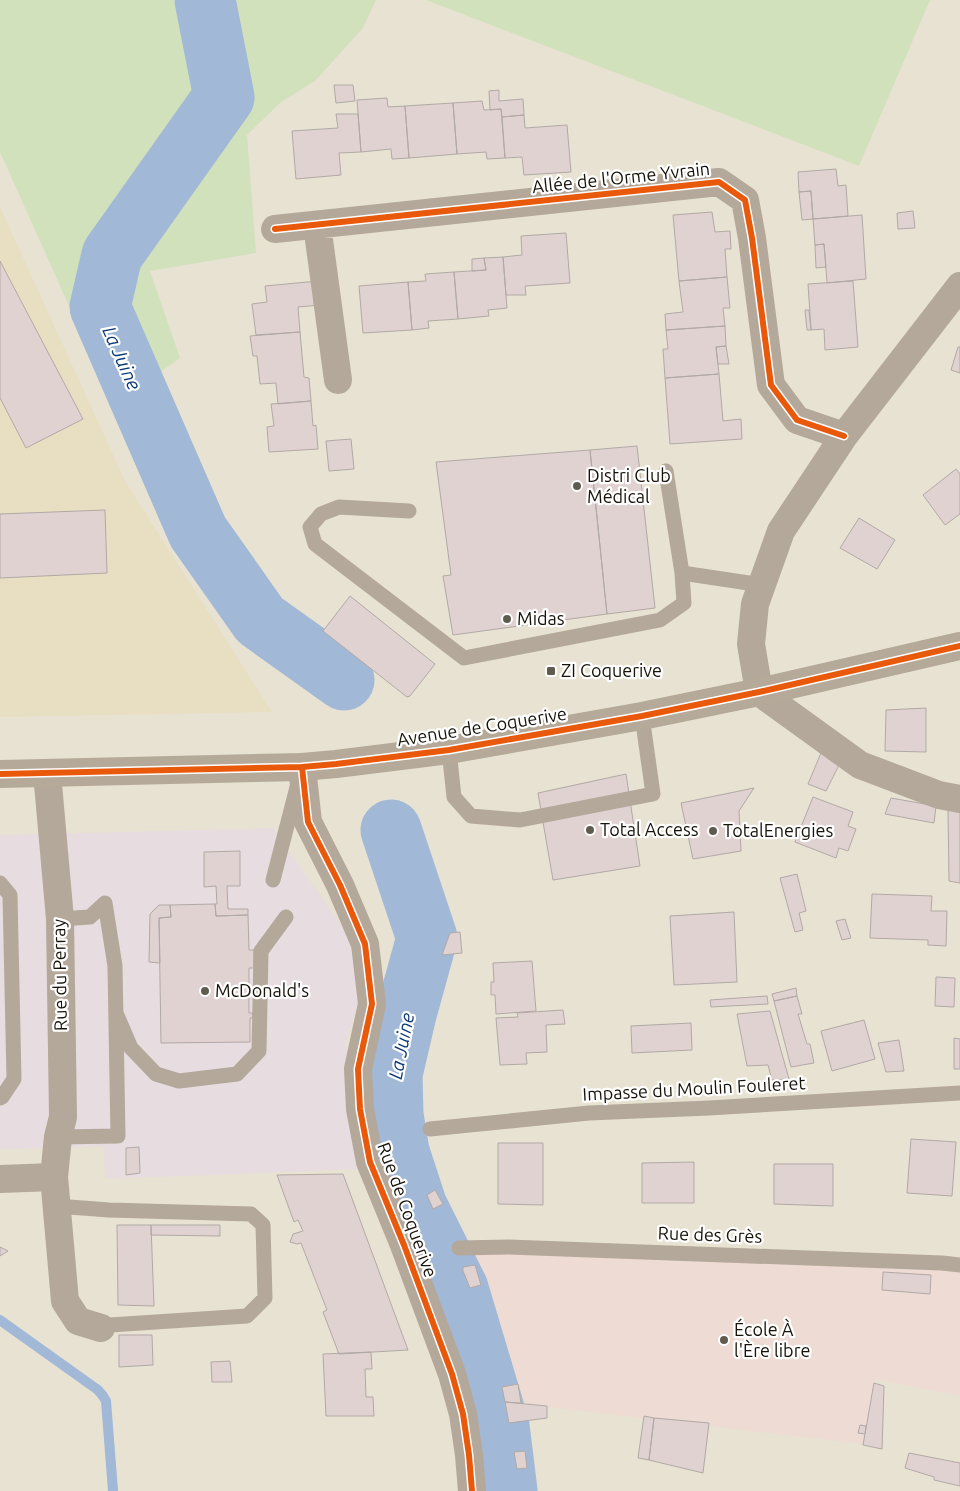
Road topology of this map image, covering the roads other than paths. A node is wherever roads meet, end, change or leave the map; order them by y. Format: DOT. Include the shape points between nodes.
graph roads {
  1 [pos="317,225"];
  2 [pos="276,229"];
  3 [pos="960,286"];
  4 [pos="338,380"];
  5 [pos="844,436"];
  6 [pos="666,471"];
  7 [pos="409,511"];
  8 [pos="682,573"];
  9 [pos="762,585"];
  10 [pos="960,646"];
  11 [pos="759,692"];
  12 [pos="642,716"];
  13 [pos="449,750"];
  14 [pos="302,766"];
  15 [pos="48,773"];
  16 [pos="0,774"];
  17 [pos="960,799"];
  18 [pos="273,880"];
  19 [pos="0,883"];
  20 [pos="286,917"];
  21 [pos="60,919"];
  22 [pos="116,1012"];
  23 [pos="960,1093"];
  24 [pos="0,1098"];
  25 [pos="430,1129"];
  26 [pos="58,1137"];
  27 [pos="54,1177"];
  28 [pos="0,1179"];
  29 [pos="56,1206"];
  30 [pos="459,1248"];
  31 [pos="960,1265"];
  32 [pos="101,1328"];
  33 [pos="472,1491"];
  1 -- 2 [label="street, Allée de l'Orme Yvrain"];
  1 -- 4 [label="street"];
  1 -- 5 [label="street, Allée de l'Orme Yvrain" via="719,182 745,200 771,385 797,420"];
  3 -- 5 [label="street"];
  5 -- 9 [label="street" via="782,531"];
  6 -- 8 [label="lane"];
  7 -- 8 [label="lane" via="339,507 321,514 310,527 315,544 464,658 660,620 684,603"];
  8 -- 9 [label="lane"];
  9 -- 11 [label="street" via="755,604 751,644"];
  10 -- 11 [label="main road, Avenue de Coquerive"];
  11 -- 12 [label="main road, Avenue de Coquerive"];
  11 -- 17 [label="street" via="860,766 939,796"];
  12 -- 13 [label="main road, Avenue de Coquerive"];
  12 -- 13 [label="lane" via="654,794 520,820 471,816 454,796"];
  13 -- 14 [label="main road, Avenue de Coquerive"];
  14 -- 15 [label="main road, Avenue de Coquerive"];
  14 -- 18 [label="lane"];
  14 -- 33 [label="street, Rue de Coquerive" via="308,822 365,944 372,1004 358,1069 360,1110 370,1162 452,1374 463,1414"];
  15 -- 16 [label="main road, Avenue de Coquerive"];
  15 -- 21 [label="street, Rue du Perray"];
  19 -- 24 [label="lane" via="10,895 14,1079"];
  20 -- 22 [label="lane" via="261,951 259,1051 236,1074 179,1081 156,1074 131,1048"];
  21 -- 22 [label="lane" via="90,917 105,903 114,962"];
  21 -- 26 [label="street, Rue du Perray" via="63,1117"];
  22 -- 26 [label="lane" via="118,1136"];
  23 -- 25 [label="lane, Impasse du Moulin Fouleret" via="589,1113"];
  26 -- 27 [label="street, Rue du Perray"];
  27 -- 28 [label="street"];
  27 -- 29 [label="street, Rue du Perray"];
  29 -- 32 [label="street, Rue du Perray" via="65,1301 78,1321"];
  29 -- 32 [label="lane" via="250,1214 263,1225 265,1298 247,1316"];
  30 -- 31 [label="lane, Rue des Grès" via="509,1247"];
}
